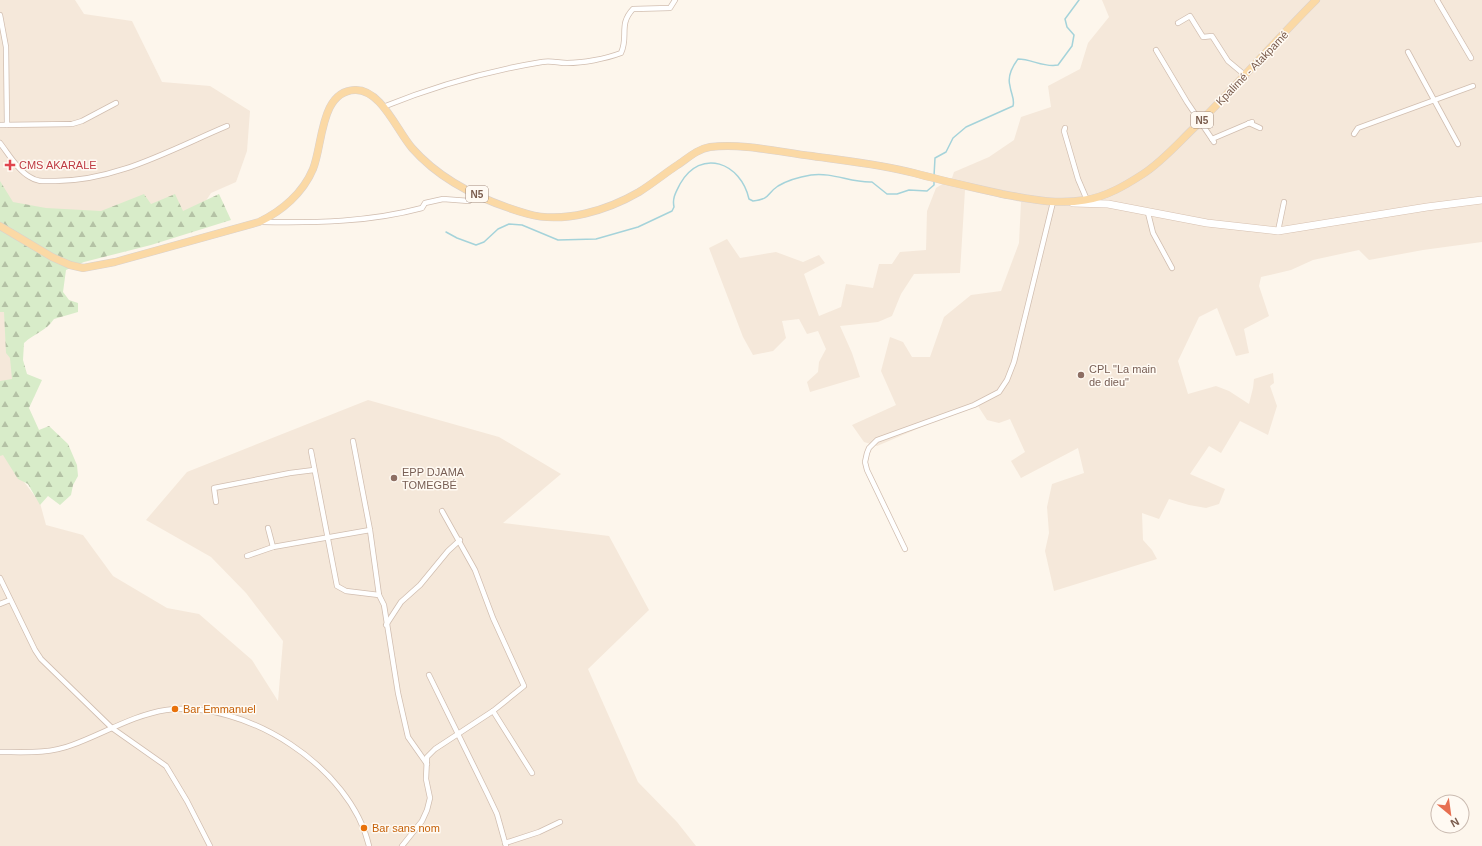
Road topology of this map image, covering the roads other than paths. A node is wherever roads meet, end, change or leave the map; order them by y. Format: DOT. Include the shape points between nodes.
graph roads {
  1 [pos="675,0"];
  2 [pos="1316,0"];
  3 [pos="1437,0"];
  4 [pos="0,15"];
  5 [pos="1178,23"];
  6 [pos="1156,50"];
  7 [pos="1408,52"];
  8 [pos="1471,58"];
  9 [pos="1246,76"];
  10 [pos="1473,86"];
  11 [pos="1434,100"];
  12 [pos="116,103"];
  13 [pos="383,107"];
  14 [pos="1200,122"];
  15 [pos="7,124"];
  16 [pos="0,125"];
  17 [pos="227,126"];
  18 [pos="1065,128"];
  19 [pos="1260,128"];
  20 [pos="1354,134"];
  21 [pos="0,143"];
  22 [pos="1458,144"];
  23 [pos="475,193"];
  24 [pos="1087,200"];
  25 [pos="1482,200"];
  26 [pos="1053,202"];
  27 [pos="1063,202"];
  28 [pos="1284,202"];
  29 [pos="1148,213"];
  30 [pos="259,222"];
  31 [pos="0,226"];
  32 [pos="1278,231"];
  33 [pos="1172,268"];
  34 [pos="353,441"];
  35 [pos="311,451"];
  36 [pos="314,470"];
  37 [pos="216,502"];
  38 [pos="442,511"];
  39 [pos="268,528"];
  40 [pos="370,530"];
  41 [pos="327,538"];
  42 [pos="460,540"];
  43 [pos="273,547"];
  44 [pos="905,549"];
  45 [pos="246,556"];
  46 [pos="0,578"];
  47 [pos="379,595"];
  48 [pos="10,600"];
  49 [pos="0,604"];
  50 [pos="386,625"];
  51 [pos="429,675"];
  52 [pos="493,711"];
  53 [pos="112,728"];
  54 [pos="457,735"];
  55 [pos="0,752"];
  56 [pos="427,764"];
  57 [pos="532,773"];
  58 [pos="560,822"];
  59 [pos="505,844"];
  60 [pos="210,846"];
  61 [pos="369,846"];
  62 [pos="402,846"];
  1 -- 13 [label="street" via="670,8 633,9 626,16 624,48 621,53 613,56 568,63 545,61 472,76"];
  2 -- 9 [label="main road, Kpalimé - Atakpamé / N5"];
  3 -- 8 [label="street"];
  4 -- 15 [label="street" via="6,47"];
  5 -- 9 [label="street" via="1190,16 1203,37 1212,36 1228,61"];
  6 -- 14 [label="street"];
  7 -- 11 [label="street"];
  9 -- 14 [label="main road, Kpalimé - Atakpamé / N5"];
  10 -- 11 [label="street"];
  11 -- 20 [label="street" via="1358,128"];
  11 -- 22 [label="street"];
  12 -- 15 [label="street" via="82,122 72,124"];
  13 -- 23 [label="main road, N5" via="409,145 429,166"];
  13 -- 30 [label="main road, N5" via="367,92 358,90 345,92 335,99 326,118 313,170 282,208"];
  14 -- 19 [label="street" via="1213,140 1250,122"];
  14 -- 24 [label="main road, Kpalimé - Atakpamé / N5" via="1146,172 1118,188"];
  15 -- 16 [label="street"];
  17 -- 21 [label="street" via="125,169 64,181 40,181 31,178 20,169"];
  18 -- 24 [label="street" via="1078,179"];
  23 -- 26 [label="main road, N5" via="526,214 573,216 610,206 628,198 702,148 725,146 876,164 968,187"];
  23 -- 30 [label="street" via="469,201 443,199 424,203 422,208 391,216 329,222"];
  24 -- 27 [label="main road, Kpalimé - Atakpamé / N5"];
  25 -- 32 [label="street"];
  26 -- 27 [label="main road, N5"];
  26 -- 44 [label="street" via="1014,362 999,392 974,405 883,438 869,448 866,459 868,470"];
  27 -- 29 [label="street" via="1101,203"];
  28 -- 32 [label="street"];
  29 -- 32 [label="street"];
  29 -- 33 [label="street" via="1153,233"];
  30 -- 31 [label="main road, N5" via="115,262 83,268 52,257"];
  34 -- 40 [label="street"];
  35 -- 36 [label="street"];
  36 -- 37 [label="street" via="214,488"];
  36 -- 41 [label="street"];
  38 -- 42 [label="street"];
  39 -- 43 [label="street"];
  40 -- 41 [label="street"];
  40 -- 47 [label="street"];
  41 -- 43 [label="street"];
  41 -- 47 [label="street" via="337,586 346,591"];
  42 -- 50 [label="street" via="420,585 401,602"];
  42 -- 52 [label="street" via="524,686"];
  43 -- 45 [label="street"];
  46 -- 48 [label="street"];
  47 -- 50 [label="street" via="384,605"];
  48 -- 49 [label="street"];
  48 -- 53 [label="street" via="41,659"];
  50 -- 56 [label="street" via="408,737"];
  51 -- 54 [label="street"];
  52 -- 54 [label="street"];
  52 -- 57 [label="street"];
  53 -- 55 [label="street" via="72,746 56,750"];
  53 -- 60 [label="street" via="166,766"];
  53 -- 61 [label="street" via="160,711 204,710 274,734 337,784 360,818"];
  54 -- 56 [label="street" via="435,748 427,757"];
  54 -- 59 [label="street" via="497,814"];
  56 -- 62 [label="street" via="426,779 430,798 427,810 422,822"];
  58 -- 59 [label="street"];
}
